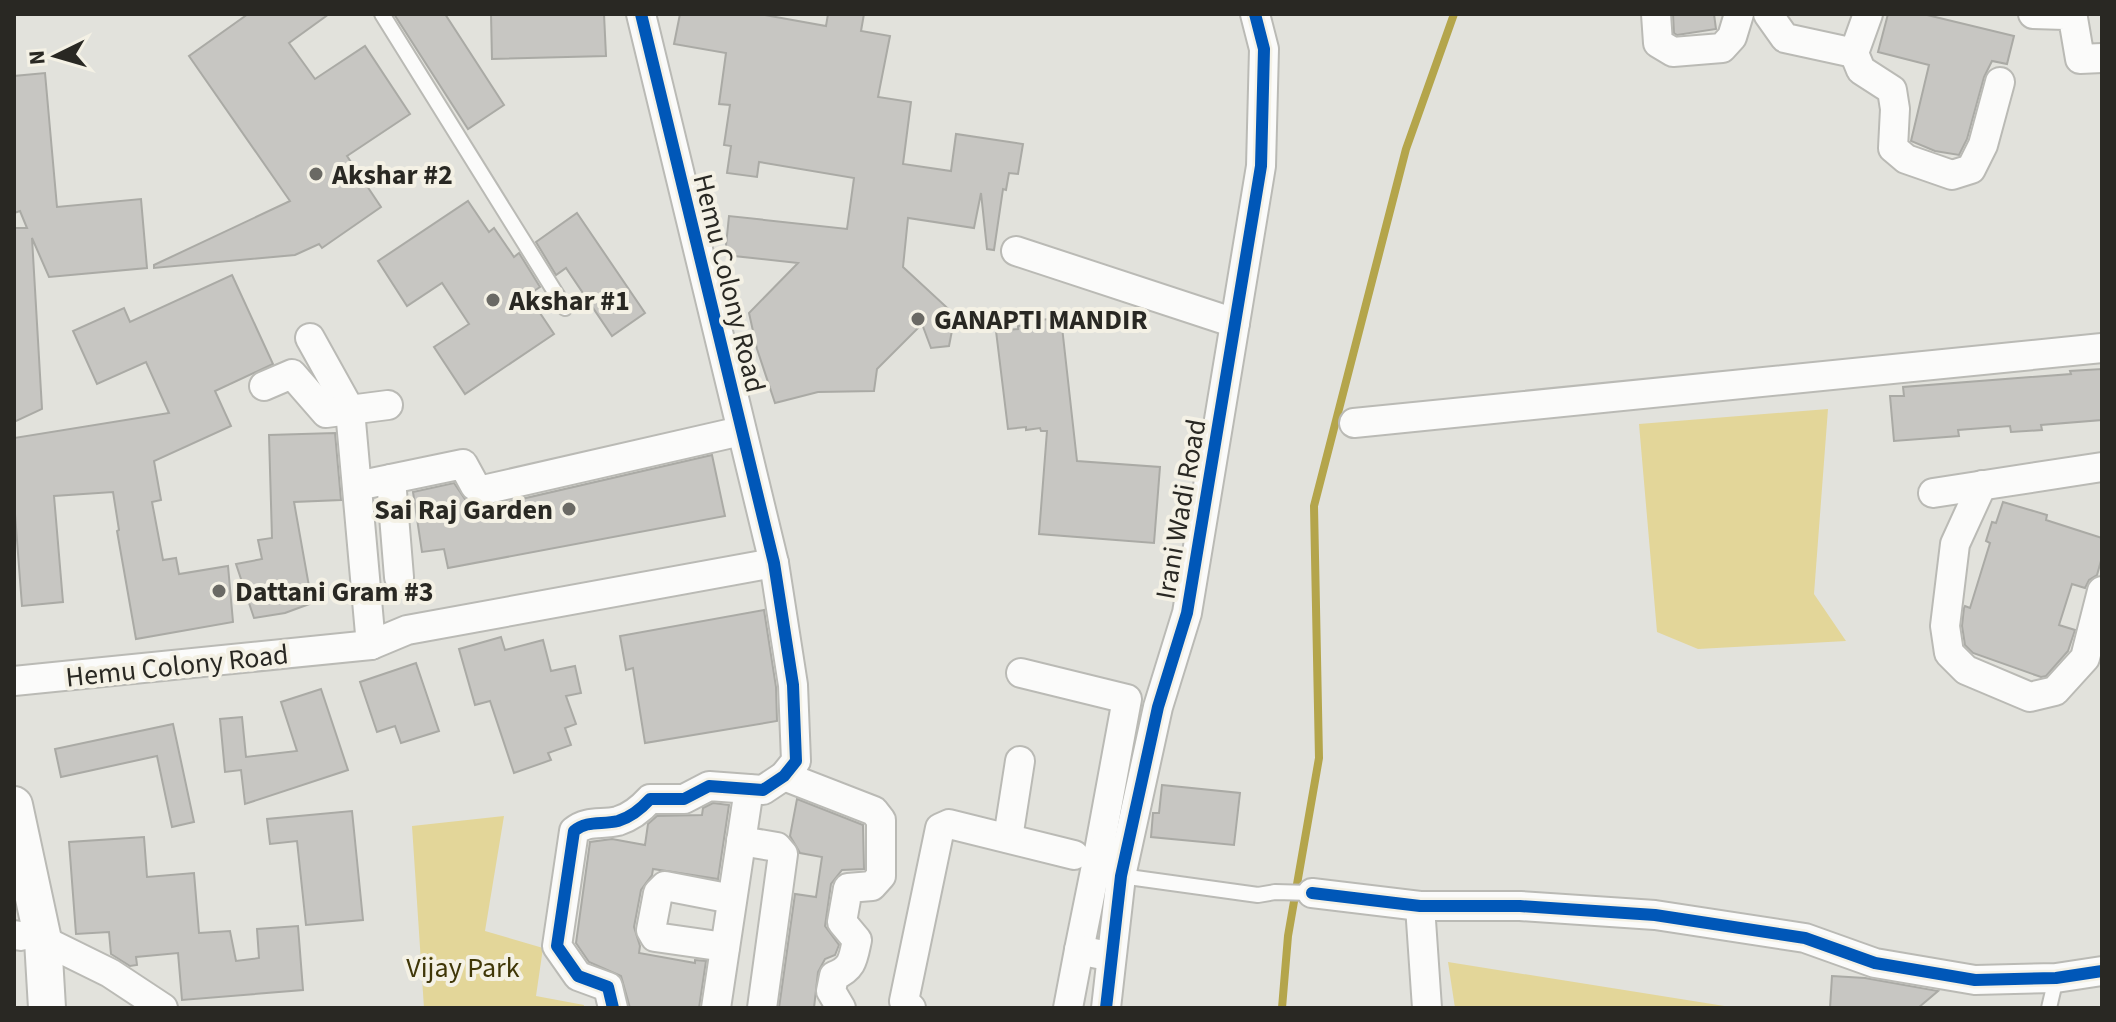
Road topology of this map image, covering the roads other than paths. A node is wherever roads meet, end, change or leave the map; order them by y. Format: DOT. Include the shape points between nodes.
graph roads {
  1 [pos="382,14"];
  2 [pos="641,14"];
  3 [pos="1255,14"];
  4 [pos="1656,14"];
  5 [pos="1739,14"];
  6 [pos="1768,14"];
  7 [pos="1868,14"];
  8 [pos="2033,14"];
  9 [pos="1854,53"];
  10 [pos="2102,58"];
  11 [pos="2000,82"];
  12 [pos="1016,251"];
  13 [pos="565,308"];
  14 [pos="1235,323"];
  15 [pos="310,338"];
  16 [pos="2102,348"];
  17 [pos="264,386"];
  18 [pos="388,405"];
  19 [pos="350,410"];
  20 [pos="1354,423"];
  21 [pos="741,431"];
  22 [pos="2102,467"];
  23 [pos="391,479"];
  24 [pos="1982,485"];
  25 [pos="357,486"];
  26 [pos="1933,493"];
  27 [pos="774,563"];
  28 [pos="399,577"];
  29 [pos="2102,591"];
  30 [pos="371,645"];
  31 [pos="1021,673"];
  32 [pos="14,681"];
  33 [pos="1127,699"];
  34 [pos="1158,707"];
  35 [pos="1020,761"];
  36 [pos="784,776"];
  37 [pos="749,789"];
  38 [pos="14,805"];
  39 [pos="1008,838"];
  40 [pos="741,841"];
  41 [pos="1105,859"];
  42 [pos="1312,893"];
  43 [pos="732,899"];
  44 [pos="1420,906"];
  45 [pos="23,929"];
  46 [pos="725,947"];
  47 [pos="1079,950"];
  48 [pos="1110,956"];
  49 [pos="2102,971"];
  50 [pos="2056,978"];
  51 [pos="24,1008"];
  52 [pos="47,1008"];
  53 [pos="163,1008"];
  54 [pos="613,1008"];
  55 [pos="716,1008"];
  56 [pos="762,1008"];
  57 [pos="841,1008"];
  58 [pos="911,1008"];
  59 [pos="1068,1008"];
  60 [pos="1106,1008"];
  61 [pos="1427,1008"];
  62 [pos="2049,1008"];
  1 -- 13 [label="lane"];
  2 -- 21 [label="street, Hemu Colony Road"];
  3 -- 14 [label="street, Irani Wadi Road" via="1264,49 1261,166"];
  4 -- 5 [label="street" via="1658,43 1673,52 1722,48 1732,37"];
  6 -- 9 [label="street" via="1785,38"];
  7 -- 9 [label="street"];
  8 -- 10 [label="street" via="2073,18 2080,59"];
  9 -- 11 [label="street" via="1861,70 1892,90 1893,148 1906,159 1952,175 1971,169"];
  12 -- 14 [label="street"];
  14 -- 34 [label="street, Irani Wadi Road" via="1187,613"];
  15 -- 19 [label="street"];
  16 -- 20 [label="street"];
  17 -- 19 [label="street" via="292,374 326,413"];
  18 -- 19 [label="street"];
  19 -- 25 [label="street"];
  21 -- 23 [label="street" via="483,490 463,464"];
  21 -- 27 [label="street, Hemu Colony Road"];
  22 -- 24 [label="street"];
  23 -- 25 [label="street"];
  23 -- 28 [label="street"];
  24 -- 26 [label="street"];
  24 -- 29 [label="street" via="1955,544 1945,626 1949,653 1966,670 2030,697 2055,691 2085,658"];
  25 -- 30 [label="street"];
  27 -- 30 [label="street, Hemu Colony Road" via="407,630"];
  27 -- 36 [label="street" via="793,685 796,761"];
  30 -- 32 [label="street, Hemu Colony Road"];
  31 -- 33 [label="street"];
  33 -- 34 [label="street"];
  33 -- 41 [label="street"];
  34 -- 41 [label="street, Irani Wadi Road"];
  35 -- 39 [label="street"];
  36 -- 37 [label="street" via="763,790"];
  36 -- 57 [label="street" via="874,811 881,820 881,876 872,886 848,888 842,922 857,940 853,963 834,976 831,991"];
  37 -- 40 [label="street"];
  37 -- 54 [label="street" via="709,786 684,799 650,799 617,821 582,824 574,831 557,946 578,976 608,987"];
  38 -- 45 [label="street"];
  39 -- 41 [label="street"];
  39 -- 58 [label="street" via="949,824 940,828 904,1001"];
  40 -- 43 [label="street"];
  40 -- 56 [label="street" via="777,847 783,854"];
  41 -- 42 [label="lane" via="1258,895"];
  41 -- 47 [label="street"];
  41 -- 48 [label="street, Irani Wadi Road"];
  42 -- 44 [label="street"];
  43 -- 46 [label="street"];
  43 -- 46 [label="street" via="665,886 658,893 651,930 655,937"];
  44 -- 50 [label="street" via="1655,915 1805,938 1875,963 1975,980"];
  44 -- 61 [label="street"];
  45 -- 51 [label="street"];
  45 -- 52 [label="street"];
  45 -- 53 [label="street" via="110,973"];
  46 -- 55 [label="street"];
  47 -- 48 [label="street"];
  47 -- 59 [label="street"];
  48 -- 60 [label="street, Irani Wadi Road"];
  49 -- 50 [label="street"];
  50 -- 62 [label="lane"];
}
